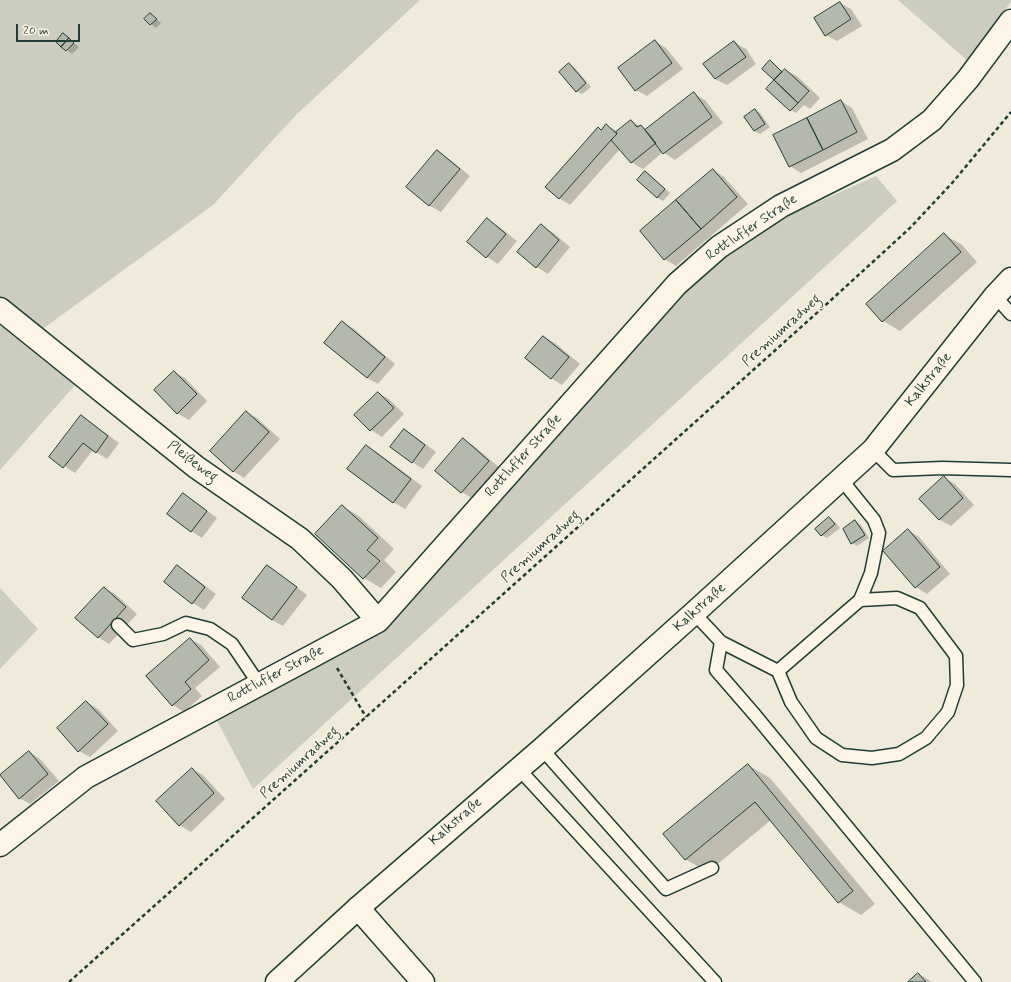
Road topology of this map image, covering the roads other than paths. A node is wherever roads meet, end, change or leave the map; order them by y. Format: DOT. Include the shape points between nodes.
graph roads {
  1 [pos="1011,21"];
  2 [pos="1011,279"];
  3 [pos="995,296"];
  4 [pos="0,309"];
  5 [pos="1011,314"];
  6 [pos="873,450"];
  7 [pos="1011,470"];
  8 [pos="841,479"];
  9 [pos="860,600"];
  10 [pos="694,613"];
  11 [pos="378,621"];
  12 [pos="118,626"];
  13 [pos="721,642"];
  14 [pos="778,671"];
  15 [pos="259,684"];
  16 [pos="542,749"];
  17 [pos="518,768"];
  18 [pos="0,845"];
  19 [pos="712,868"];
  20 [pos="358,908"];
  21 [pos="277,982"];
  22 [pos="423,982"];
  23 [pos="715,982"];
  24 [pos="975,982"];
  1 -- 11 [label="street, Rottluffer Straße" via="968,79 932,120 892,150 781,206 719,248 677,284"];
  2 -- 3 [label="street, Kalkstraße"];
  3 -- 5 [label="lane"];
  3 -- 6 [label="street, Kalkstraße"];
  4 -- 11 [label="street, Pleißeweg" via="196,467 300,539 342,579"];
  6 -- 7 [label="lane" via="893,470"];
  6 -- 8 [label="street, Kalkstraße"];
  8 -- 9 [label="lane" via="874,520 879,533 871,573"];
  8 -- 10 [label="street, Kalkstraße"];
  9 -- 14 [label="lane"];
  9 -- 14 [label="lane" via="897,598 920,608 956,656 957,685 948,712 926,738 899,754 872,758 842,756 816,738 792,702"];
  10 -- 13 [label="lane"];
  10 -- 16 [label="street, Kalkstraße"];
  11 -- 15 [label="street, Rottluffer Straße"];
  12 -- 15 [label="lane" via="133,640 163,634 186,622 210,628 232,644"];
  13 -- 14 [label="lane"];
  13 -- 24 [label="lane" via="716,670"];
  15 -- 18 [label="street, Rottluffer Straße" via="86,777"];
  16 -- 17 [label="street, Kalkstraße"];
  16 -- 19 [label="lane" via="666,889"];
  17 -- 20 [label="street, Kalkstraße"];
  17 -- 23 [label="lane"];
  20 -- 21 [label="street, Kalkstraße"];
  20 -- 22 [label="street"];
}
